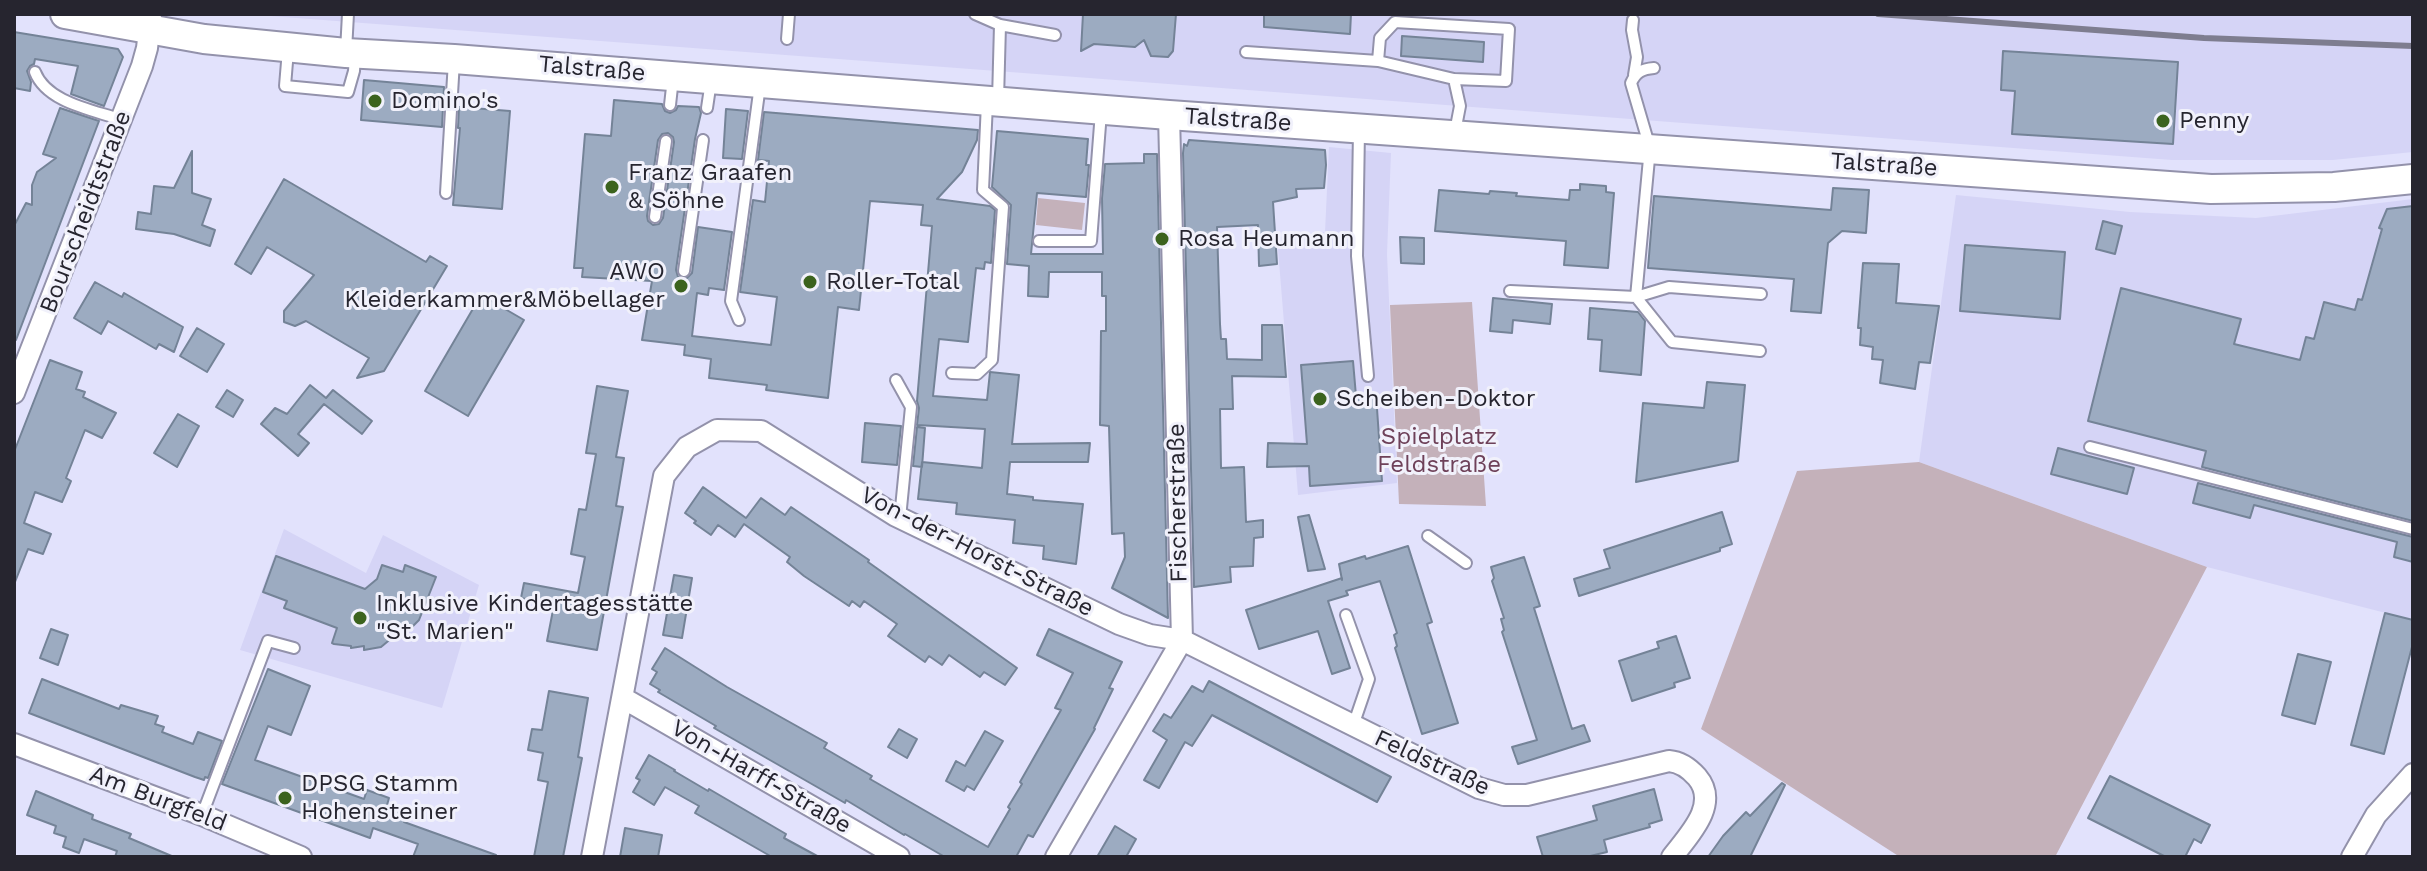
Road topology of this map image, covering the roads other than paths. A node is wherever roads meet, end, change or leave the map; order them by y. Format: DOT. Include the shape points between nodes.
graph roads {
  1 [pos="65,14"];
  2 [pos="348,14"];
  3 [pos="789,14"];
  4 [pos="975,14"];
  5 [pos="1633,20"];
  6 [pos="150,21"];
  7 [pos="1000,25"];
  8 [pos="1055,35"];
  9 [pos="787,39"];
  10 [pos="288,48"];
  11 [pos="1246,52"];
  12 [pos="350,54"];
  13 [pos="454,59"];
  14 [pos="1378,61"];
  15 [pos="1654,68"];
  16 [pos="35,72"];
  17 [pos="1634,75"];
  18 [pos="673,76"];
  19 [pos="711,79"];
  20 [pos="1454,79"];
  21 [pos="760,83"];
  22 [pos="993,101"];
  23 [pos="670,105"];
  24 [pos="707,108"];
  25 [pos="1101,109"];
  26 [pos="1169,115"];
  27 [pos="122,120"];
  28 [pos="1359,128"];
  29 [pos="1455,134"];
  30 [pos="703,140"];
  31 [pos="666,141"];
  32 [pos="1650,148"];
  33 [pos="2413,179"];
  34 [pos="446,193"];
  35 [pos="655,217"];
  36 [pos="1039,241"];
  37 [pos="684,271"];
  38 [pos="1510,291"];
  39 [pos="1761,294"];
  40 [pos="1636,297"];
  41 [pos="739,320"];
  42 [pos="1760,351"];
  43 [pos="952,373"];
  44 [pos="1368,376"];
  45 [pos="896,380"];
  46 [pos="14,393"];
  47 [pos="2090,447"];
  48 [pos="900,518"];
  49 [pos="2413,529"];
  50 [pos="1428,536"];
  51 [pos="1466,563"];
  52 [pos="1346,615"];
  53 [pos="1182,640"];
  54 [pos="294,648"];
  55 [pos="623,698"];
  56 [pos="1353,726"];
  57 [pos="14,744"];
  58 [pos="2413,774"];
  59 [pos="202,815"];
  60 [pos="301,857"];
  61 [pos="592,857"];
  62 [pos="899,857"];
  63 [pos="1056,857"];
  64 [pos="1672,857"];
  65 [pos="2352,857"];
  1 -- 6 [label="main road, Talstraße"];
  2 -- 12 [label="lane"];
  3 -- 9 [label="lane"];
  4 -- 7 [label="lane"];
  5 -- 17 [label="lane"];
  6 -- 10 [label="main road, Talstraße" via="204,39"];
  6 -- 27 [label="street, Bourscheidtstraße" via="142,66"];
  7 -- 8 [label="lane"];
  7 -- 22 [label="lane"];
  10 -- 12 [label="main road, Talstraße"];
  10 -- 12 [label="lane" via="285,86 348,92 354,71"];
  11 -- 14 [label="lane"];
  12 -- 13 [label="main road, Talstraße"];
  13 -- 18 [label="main road, Talstraße"];
  13 -- 34 [label="lane"];
  14 -- 20 [label="lane"];
  14 -- 20 [label="lane" via="1380,38 1395,22 1509,29 1506,81"];
  15 -- 17 [label="lane"];
  16 -- 27 [label="lane" via="57,97"];
  17 -- 32 [label="lane" via="1633,94"];
  18 -- 19 [label="main road, Talstraße"];
  18 -- 23 [label="lane"];
  19 -- 21 [label="main road, Talstraße"];
  19 -- 24 [label="lane"];
  20 -- 29 [label="lane" via="1460,106"];
  21 -- 22 [label="main road, Talstraße"];
  21 -- 41 [label="lane" via="731,301"];
  22 -- 25 [label="main road, Talstraße"];
  22 -- 43 [label="lane" via="983,190 1003,207 992,360 977,374"];
  25 -- 26 [label="main road, Talstraße"];
  25 -- 36 [label="lane" via="1091,241"];
  26 -- 28 [label="main road, Talstraße"];
  26 -- 53 [label="street, Fischerstraße"];
  27 -- 46 [label="street, Bourscheidtstraße"];
  28 -- 29 [label="main road, Talstraße"];
  28 -- 44 [label="lane" via="1357,256"];
  29 -- 32 [label="main road, Talstraße"];
  30 -- 37 [label="lane"];
  31 -- 35 [label="lane"];
  32 -- 33 [label="main road, Talstraße" via="2211,189 2334,187"];
  32 -- 40 [label="lane"];
  38 -- 40 [label="lane"];
  39 -- 40 [label="lane" via="1669,287"];
  40 -- 42 [label="lane" via="1672,342"];
  45 -- 48 [label="lane" via="911,407"];
  47 -- 49 [label="lane"];
  48 -- 53 [label="street, Von-der-Horst-Straße" via="1119,624"];
  48 -- 55 [label="street, Von-der-Horst-Straße" via="761,431 717,430 687,447 664,476"];
  50 -- 51 [label="lane"];
  52 -- 56 [label="lane" via="1369,679"];
  53 -- 56 [label="street, Feldstraße"];
  53 -- 63 [label="street"];
  54 -- 59 [label="lane" via="268,641"];
  55 -- 61 [label="street, Von-der-Horst-Straße"];
  55 -- 62 [label="street, Von-Harff-Straße"];
  56 -- 64 [label="street, Feldstraße" via="1479,788 1504,795 1527,795 1679,762 1700,780 1705,804 1700,820"];
  57 -- 59 [label="street, Am Burgfeld"];
  58 -- 65 [label="street" via="2376,815"];
  59 -- 60 [label="street, Am Burgfeld"];
}
